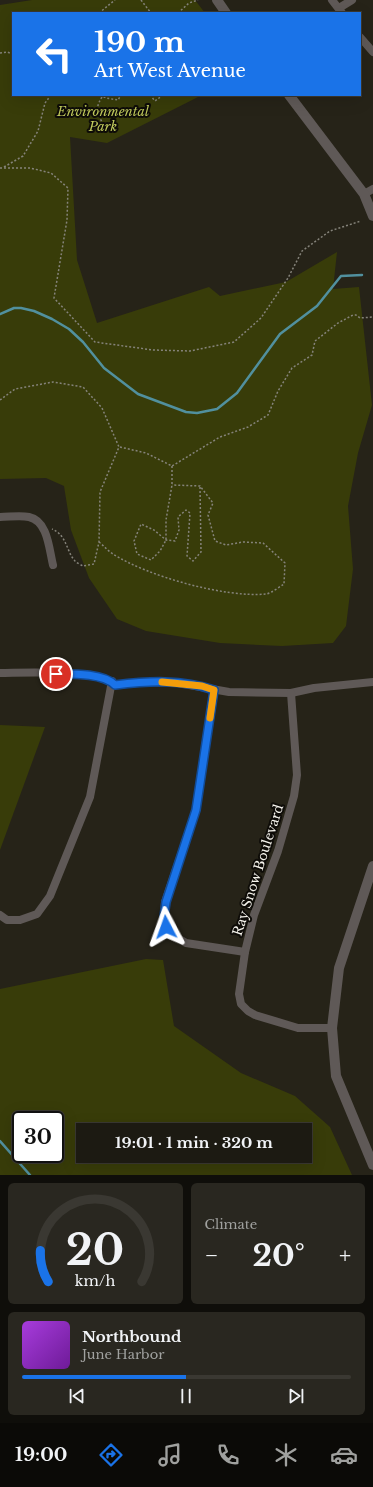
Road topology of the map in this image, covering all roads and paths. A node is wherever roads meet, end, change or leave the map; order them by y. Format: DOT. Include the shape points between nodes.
graph roads {
  1 [pos="115,0"];
  2 [pos="141,0"];
  3 [pos="198,0"];
  4 [pos="217,0"];
  5 [pos="332,0"];
  6 [pos="352,0"];
  7 [pos="340,11"];
  8 [pos="100,12"];
  9 [pos="150,12"];
  10 [pos="179,12"];
  11 [pos="225,12"];
  12 [pos="361,38"];
  13 [pos="373,52"];
  14 [pos="0,53"];
  15 [pos="12,54"];
  16 [pos="50,96"];
  17 [pos="120,96"];
  18 [pos="151,96"];
  19 [pos="162,96"];
  20 [pos="290,96"];
  21 [pos="102,97"];
  22 [pos="106,129"];
  23 [pos="1,168"];
  24 [pos="373,189"];
  25 [pos="364,194"];
  26 [pos="373,216"];
  27 [pos="361,221"];
  28 [pos="373,316"];
  29 [pos="0,400"];
  30 [pos="119,447"];
  31 [pos="172,466"];
  32 [pos="172,485"];
  33 [pos="200,486"];
  34 [pos="0,517"];
  35 [pos="45,530"];
  36 [pos="166,540"];
  37 [pos="99,542"];
  38 [pos="53,565"];
  39 [pos="0,673"];
  40 [pos="112,681"];
  41 [pos="373,682"];
  42 [pos="214,690"];
  43 [pos="292,693"];
  44 [pos="373,868"];
  45 [pos="0,915"];
  46 [pos="245,952"];
  47 [pos="332,1028"];
  48 [pos="373,1165"];
  1 -- 8 [label="path"];
  2 -- 9 [label="path"];
  3 -- 10 [label="path"];
  4 -- 11 [label="street"];
  5 -- 7 [label="street"];
  6 -- 7 [label="street"];
  12 -- 13 [label="street"];
  14 -- 15 [label="path"];
  16 -- 23 [label="path" via="45,103 38,131 23,156"];
  17 -- 21 [label="path" via="118,100"];
  18 -- 19 [label="path" via="155,101"];
  20 -- 25 [label="street"];
  21 -- 22 [label="path" via="97,112"];
  23 -- 27 [label="path" via="30,168 51,173 68,188 67,220 54,298 96,342 120,346 190,351 234,342 261,318 288,278 302,250 330,231"];
  24 -- 25 [label="street"];
  25 -- 26 [label="street"];
  28 -- 31 [label="path" via="360,318 353,315 315,341 312,355 292,368 278,391 268,415 248,427 220,437"];
  29 -- 30 [label="path" via="15,389 53,382 83,388 102,408"];
  30 -- 31 [label="path" via="146,453"];
  30 -- 37 [label="path" via="100,492"];
  31 -- 32 [label="path"];
  32 -- 33 [label="path"];
  32 -- 36 [label="path" via="166,520"];
  33 -- 36 [label="path" via="201,552 193,561 187,556 190,513 186,510 178,517 179,530 175,541"];
  33 -- 37 [label="path" via="213,503 208,515 215,541 226,545 243,542 263,544 285,563 284,584 267,594 236,594 184,583 140,568 113,554"];
  34 -- 35 [label="street" via="28,516 37,519"];
  35 -- 37 [label="path" via="58,531 75,561 84,566 94,564"];
  35 -- 38 [label="street"];
  36 -- 36 [label="path" via="151,560 137,554 134,541 141,524"];
  39 -- 40 [label="street" via="70,674 95,676"];
  40 -- 42 [label="street" via="115,685 178,682"];
  40 -- 45 [label="street" via="90,797 50,896 37,914 20,920 7,920"];
  41 -- 43 [label="street"];
  42 -- 43 [label="street" via="262,694"];
  42 -- 46 [label="street" via="196,810 166,902 164,917 169,933 186,943"];
  43 -- 46 [label="street, Ray Snow Boulevard" via="297,775 294,796 278,851 254,915"];
  44 -- 47 [label="street" via="339,968"];
  46 -- 47 [label="street, Ray Snow Boulevard" via="239,994 241,1004 248,1011 298,1028"];
  47 -- 48 [label="street" via="336,1076"];
}
